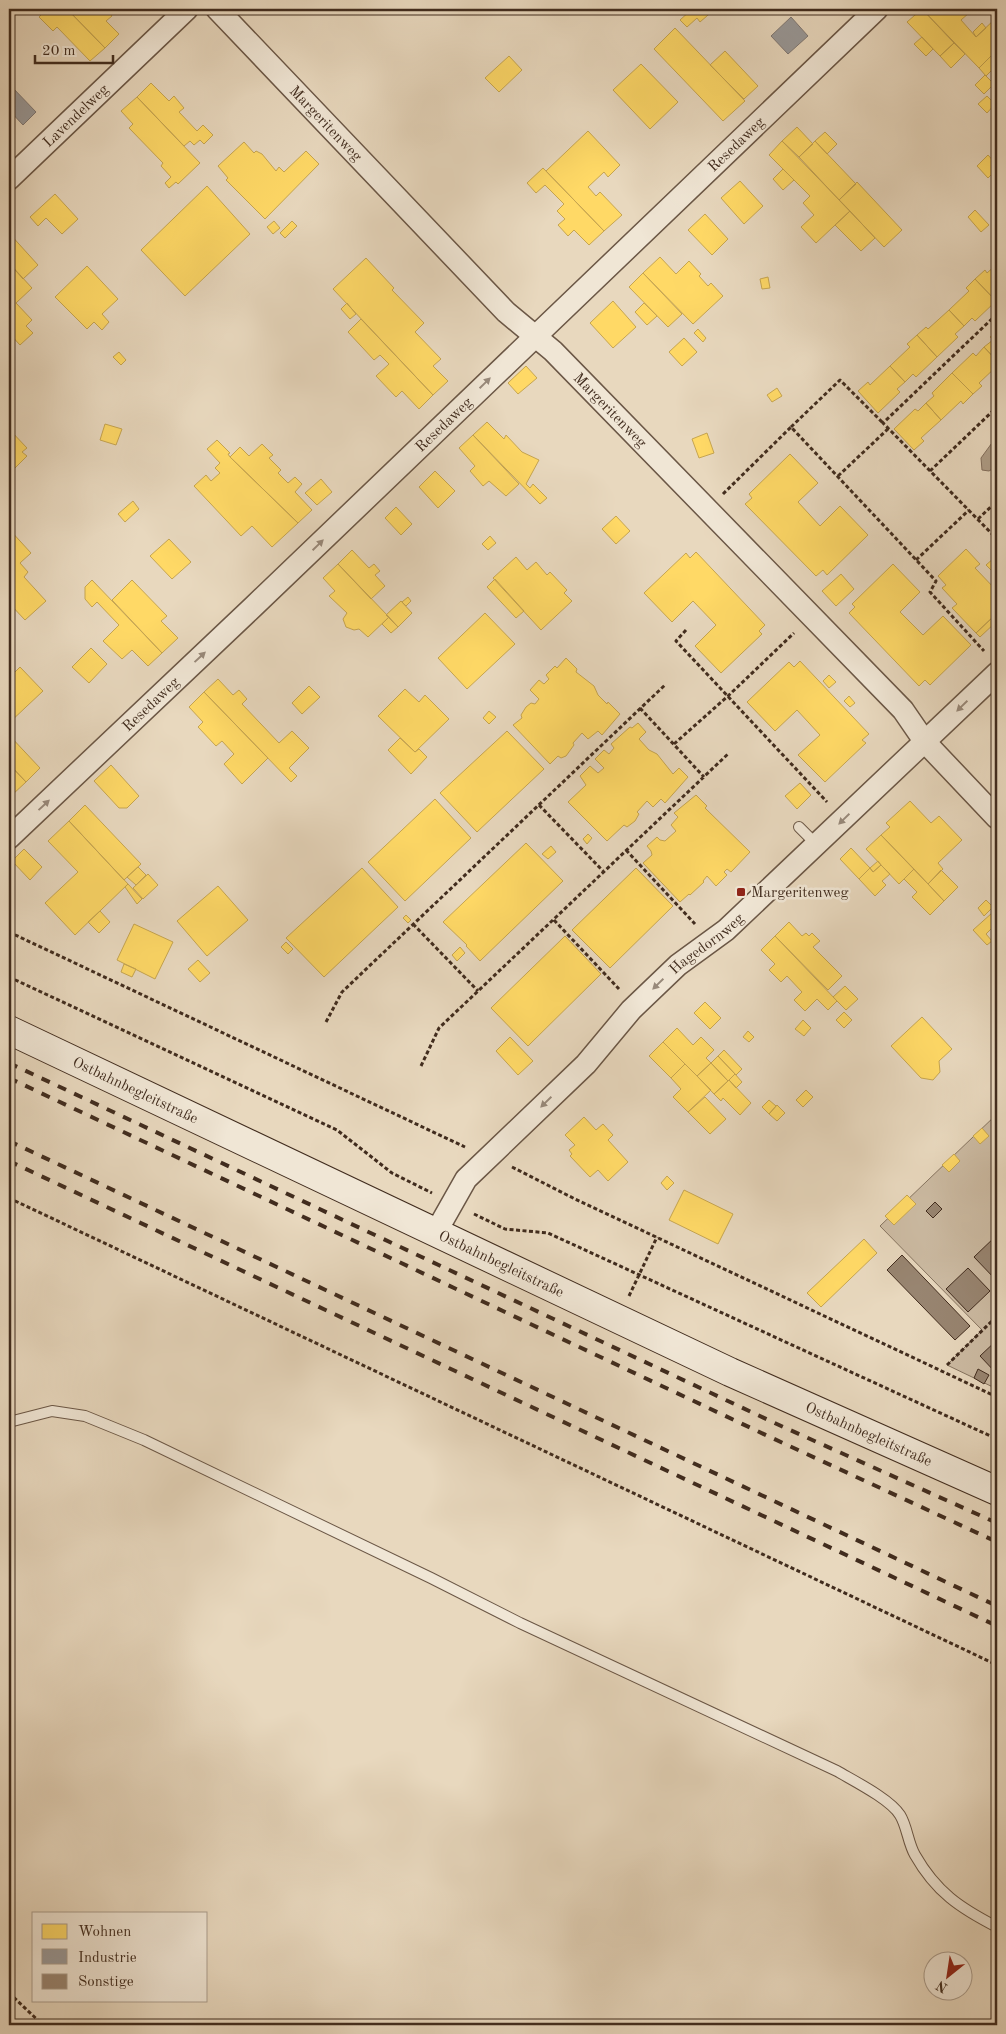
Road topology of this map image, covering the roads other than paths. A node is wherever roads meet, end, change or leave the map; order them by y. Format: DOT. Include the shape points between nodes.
graph roads {
  1 [pos="187,9"];
  2 [pos="217,9"];
  3 [pos="877,9"];
  4 [pos="9,179"];
  5 [pos="535,335"];
  6 [pos="997,673"];
  7 [pos="925,742"];
  8 [pos="997,818"];
  9 [pos="799,827"];
  10 [pos="9,838"];
  11 [pos="817,845"];
  12 [pos="9,1030"];
  13 [pos="436,1232"];
  14 [pos="9,1422"];
  15 [pos="997,1491"];
  16 [pos="997,1927"];
  1 -- 4 [label="street, Lavendelweg"];
  2 -- 5 [label="street, Margeritenweg" via="506,312"];
  3 -- 5 [label="street, Resedaweg"];
  5 -- 7 [label="street, Margeritenweg" via="903,710"];
  10 -- 5 [label="street, Resedaweg, one-way"];
  6 -- 7 [label="street, Hagedornweg, one-way"];
  7 -- 8 [label="street, Margeritenweg"];
  7 -- 11 [label="street, Hagedornweg, one-way"];
  9 -- 11 [label="lane"];
  11 -- 13 [label="street, Hagedornweg, one-way" via="726,930 678,965 636,1005 586,1064 466,1179"];
  12 -- 13 [label="street, Ostbahnbegleitstraße"];
  13 -- 15 [label="street, Ostbahnbegleitstraße" via="730,1372"];
  14 -- 16 [label="lane" via="52,1411 85,1416 144,1440 520,1623 837,1771 877,1794 900,1814 914,1854 942,1892 966,1911"];
}
